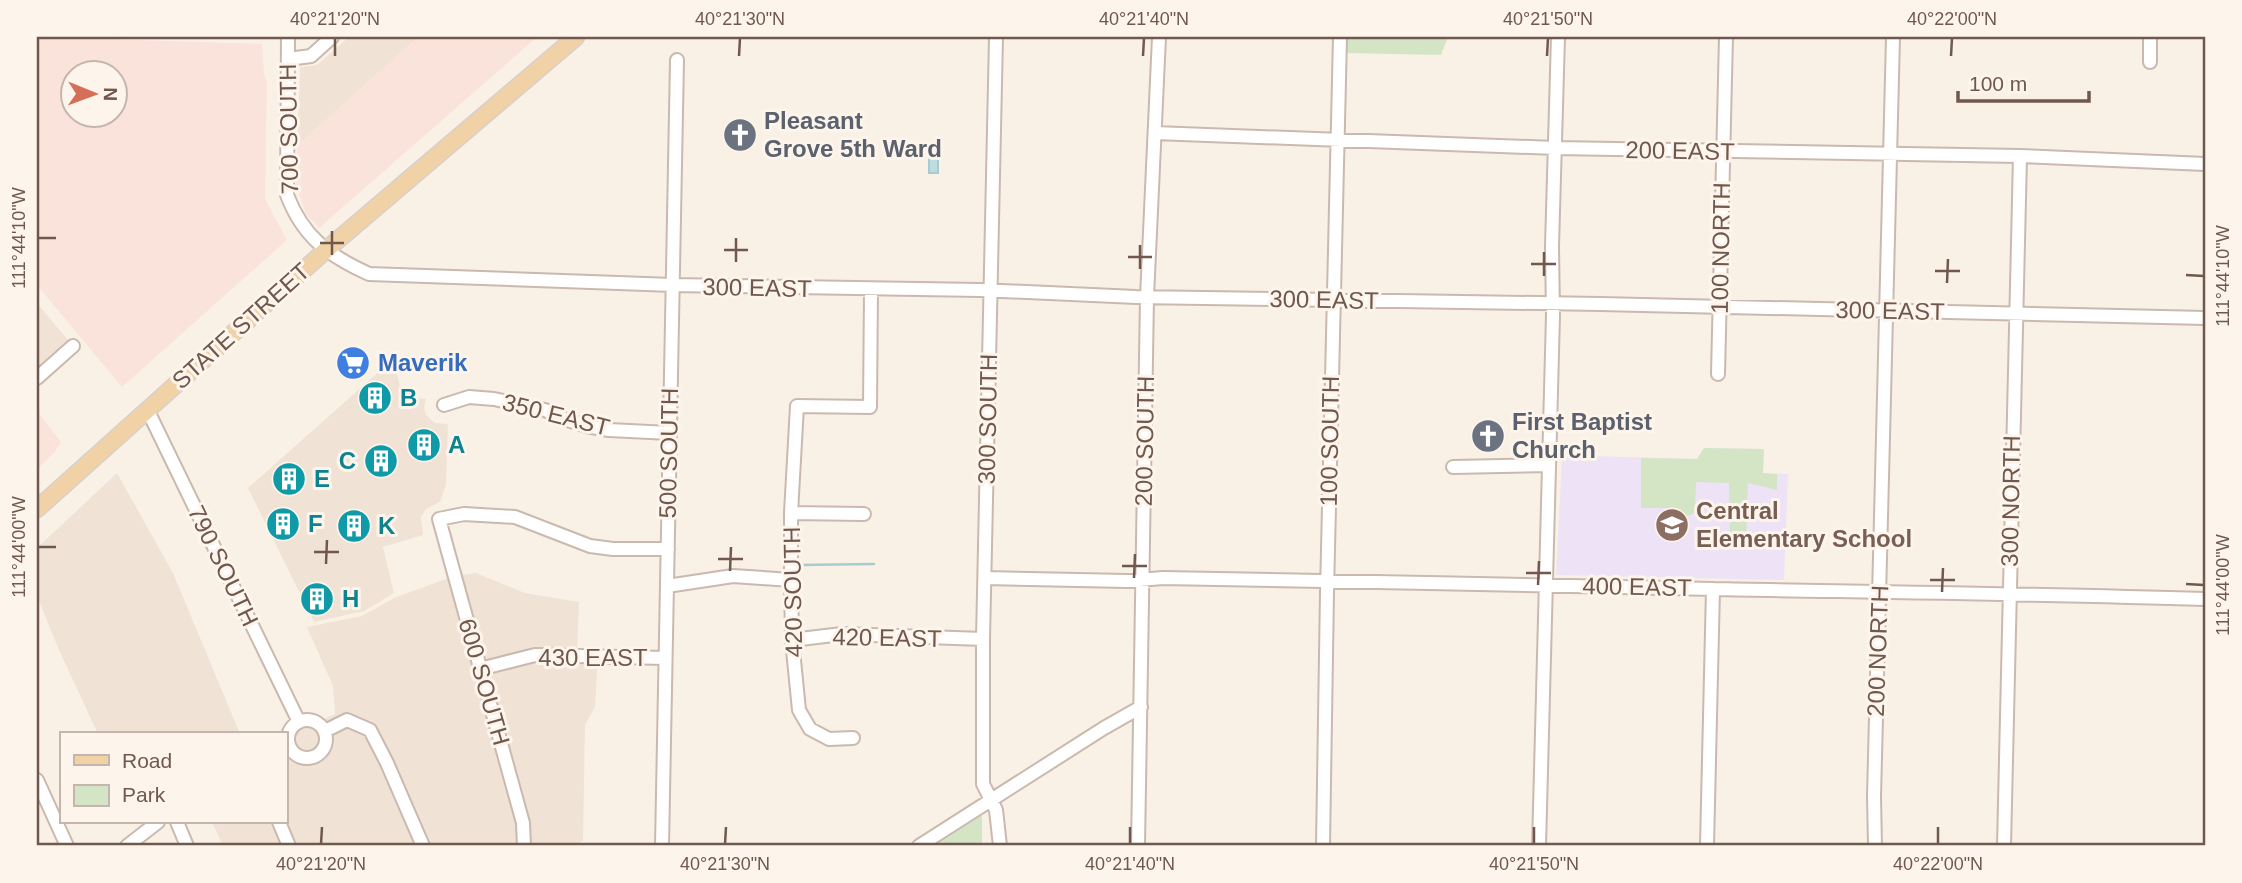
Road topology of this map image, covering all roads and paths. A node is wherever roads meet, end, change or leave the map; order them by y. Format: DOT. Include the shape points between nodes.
graph roads {
  1 [pos="288,37"];
  2 [pos="332,37"];
  3 [pos="576,37"];
  4 [pos="996,37"];
  5 [pos="1159,37"];
  6 [pos="1340,37"];
  7 [pos="1558,37"];
  8 [pos="1726,37"];
  9 [pos="1893,37"];
  10 [pos="2150,37"];
  11 [pos="288,59"];
  12 [pos="677,60"];
  13 [pos="2150,62"];
  14 [pos="1155,133"];
  15 [pos="1337,140"];
  16 [pos="1555,148"];
  17 [pos="1723,152"];
  18 [pos="1890,153"];
  19 [pos="2020,156"];
  20 [pos="2205,164"];
  21 [pos="326,250"];
  22 [pos="673,285"];
  23 [pos="871,290"];
  24 [pos="990,291"];
  25 [pos="1147,297"];
  26 [pos="1334,300"];
  27 [pos="1552,304"];
  28 [pos="1720,307"];
  29 [pos="1888,311"];
  30 [pos="2015,314"];
  31 [pos="2205,318"];
  32 [pos="73,346"];
  33 [pos="39,370"];
  34 [pos="1718,374"];
  35 [pos="444,405"];
  36 [pos="147,409"];
  37 [pos="670,433"];
  38 [pos="1549,464"];
  39 [pos="1453,467"];
  40 [pos="37,509"];
  41 [pos="791,513"];
  42 [pos="864,514"];
  43 [pos="668,549"];
  44 [pos="985,578"];
  45 [pos="1142,579"];
  46 [pos="791,580"];
  47 [pos="1327,580"];
  48 [pos="1546,584"];
  49 [pos="667,586"];
  50 [pos="1713,589"];
  51 [pos="1880,592"];
  52 [pos="2008,593"];
  53 [pos="2205,599"];
  54 [pos="983,639"];
  55 [pos="792,640"];
  56 [pos="665,658"];
  57 [pos="480,669"];
  58 [pos="1141,707"];
  59 [pos="299,722"];
  60 [pos="325,732"];
  61 [pos="853,738"];
  62 [pos="288,747"];
  63 [pos="37,780"];
  64 [pos="991,800"];
  65 [pos="155,824"];
  66 [pos="178,824"];
  67 [pos="280,824"];
  68 [pos="67,846"];
  69 [pos="127,846"];
  70 [pos="187,846"];
  71 [pos="289,846"];
  72 [pos="423,846"];
  73 [pos="524,846"];
  74 [pos="662,846"];
  75 [pos="919,846"];
  76 [pos="1000,846"];
  77 [pos="1138,846"];
  78 [pos="1323,846"];
  79 [pos="1539,846"];
  80 [pos="1707,846"];
  81 [pos="1875,846"];
  82 [pos="2004,846"];
  1 -- 11 [label="street, 700 SOUTH"];
  2 -- 11 [label="street" via="311,56"];
  3 -- 21 [label="main road, STATE STREET"];
  4 -- 24 [label="street, 300 SOUTH"];
  5 -- 14 [label="street, 200 SOUTH"];
  6 -- 15 [label="street, 100 SOUTH"];
  7 -- 16 [label="street"];
  8 -- 17 [label="street, 100 NORTH"];
  9 -- 18 [label="street, 200 NORTH"];
  10 -- 13 [label="street"];
  11 -- 21 [label="street, 700 SOUTH" via="287,195 301,223"];
  12 -- 22 [label="street, 500 SOUTH"];
  14 -- 15 [label="street, 200 EAST"];
  14 -- 25 [label="street, 200 SOUTH"];
  15 -- 16 [label="street, 200 EAST"];
  15 -- 26 [label="street, 100 SOUTH"];
  16 -- 17 [label="street, 200 EAST"];
  16 -- 27 [label="street"];
  17 -- 18 [label="street, 200 EAST"];
  17 -- 28 [label="street, 100 NORTH"];
  18 -- 19 [label="street, 200 EAST"];
  18 -- 29 [label="street, 200 NORTH"];
  19 -- 20 [label="street, 200 EAST"];
  19 -- 30 [label="street, 300 NORTH"];
  21 -- 22 [label="street, 300 EAST" via="369,274"];
  21 -- 36 [label="main road, STATE STREET"];
  22 -- 23 [label="street, 300 EAST"];
  22 -- 37 [label="street, 500 SOUTH"];
  23 -- 24 [label="street, 300 EAST"];
  23 -- 41 [label="street, 420 SOUTH" via="870,407 797,406"];
  24 -- 25 [label="street, 300 EAST"];
  24 -- 44 [label="street, 300 SOUTH"];
  25 -- 26 [label="street, 300 EAST"];
  25 -- 45 [label="street, 200 SOUTH"];
  26 -- 27 [label="street, 300 EAST"];
  26 -- 47 [label="street, 100 SOUTH"];
  27 -- 28 [label="street, 300 EAST"];
  27 -- 38 [label="street"];
  28 -- 29 [label="street, 300 EAST"];
  28 -- 34 [label="street, 100 NORTH"];
  29 -- 30 [label="street, 300 EAST"];
  29 -- 51 [label="street, 200 NORTH"];
  30 -- 31 [label="street, 300 EAST"];
  30 -- 52 [label="street, 300 NORTH"];
  32 -- 33 [label="street"];
  35 -- 37 [label="street, 350 EAST" via="469,397 494,399 545,410 586,426"];
  36 -- 40 [label="main road, STATE STREET"];
  36 -- 59 [label="street, 790 SOUTH"];
  37 -- 43 [label="street, 500 SOUTH"];
  38 -- 39 [label="street"];
  38 -- 48 [label="street"];
  41 -- 42 [label="street"];
  41 -- 46 [label="street, 420 SOUTH"];
  43 -- 49 [label="street, 500 SOUTH"];
  43 -- 57 [label="street, 600 SOUTH" via="590,546 515,517 464,514 439,519"];
  44 -- 45 [label="street, 400 EAST"];
  44 -- 54 [label="street, 300 SOUTH"];
  45 -- 47 [label="street, 400 EAST"];
  45 -- 58 [label="street, 200 SOUTH"];
  46 -- 49 [label="street" via="733,576"];
  46 -- 55 [label="street, 420 SOUTH"];
  47 -- 48 [label="street, 400 EAST"];
  47 -- 78 [label="street, 100 SOUTH"];
  48 -- 50 [label="street, 400 EAST"];
  48 -- 79 [label="street"];
  49 -- 56 [label="street, 500 SOUTH"];
  50 -- 51 [label="street, 400 EAST"];
  50 -- 80 [label="street"];
  51 -- 52 [label="street, 400 EAST"];
  51 -- 81 [label="street, 200 NORTH"];
  52 -- 53 [label="street, 400 EAST"];
  52 -- 82 [label="street, 300 NORTH"];
  54 -- 55 [label="street, 420 EAST" via="842,634"];
  54 -- 64 [label="street, 300 SOUTH" via="983,784"];
  55 -- 61 [label="street, 420 SOUTH" via="799,710 810,729 830,739"];
  56 -- 57 [label="street, 430 EAST" via="535,655"];
  56 -- 74 [label="street, 500 SOUTH"];
  57 -- 73 [label="street, 600 SOUTH" via="523,823"];
  58 -- 64 [label="street"];
  58 -- 77 [label="street, 200 SOUTH"];
  59 -- 60 [label="street" via="317,722"];
  59 -- 62 [label="street" via="289,733"];
  60 -- 62 [label="street" via="326,743 315,756 303,757"];
  60 -- 72 [label="street" via="347,720 370,730"];
  63 -- 68 [label="street"];
  64 -- 75 [label="street"];
  64 -- 76 [label="street, 300 SOUTH" via="999,820"];
  65 -- 69 [label="street"];
  66 -- 70 [label="street"];
  67 -- 71 [label="street"];
}
